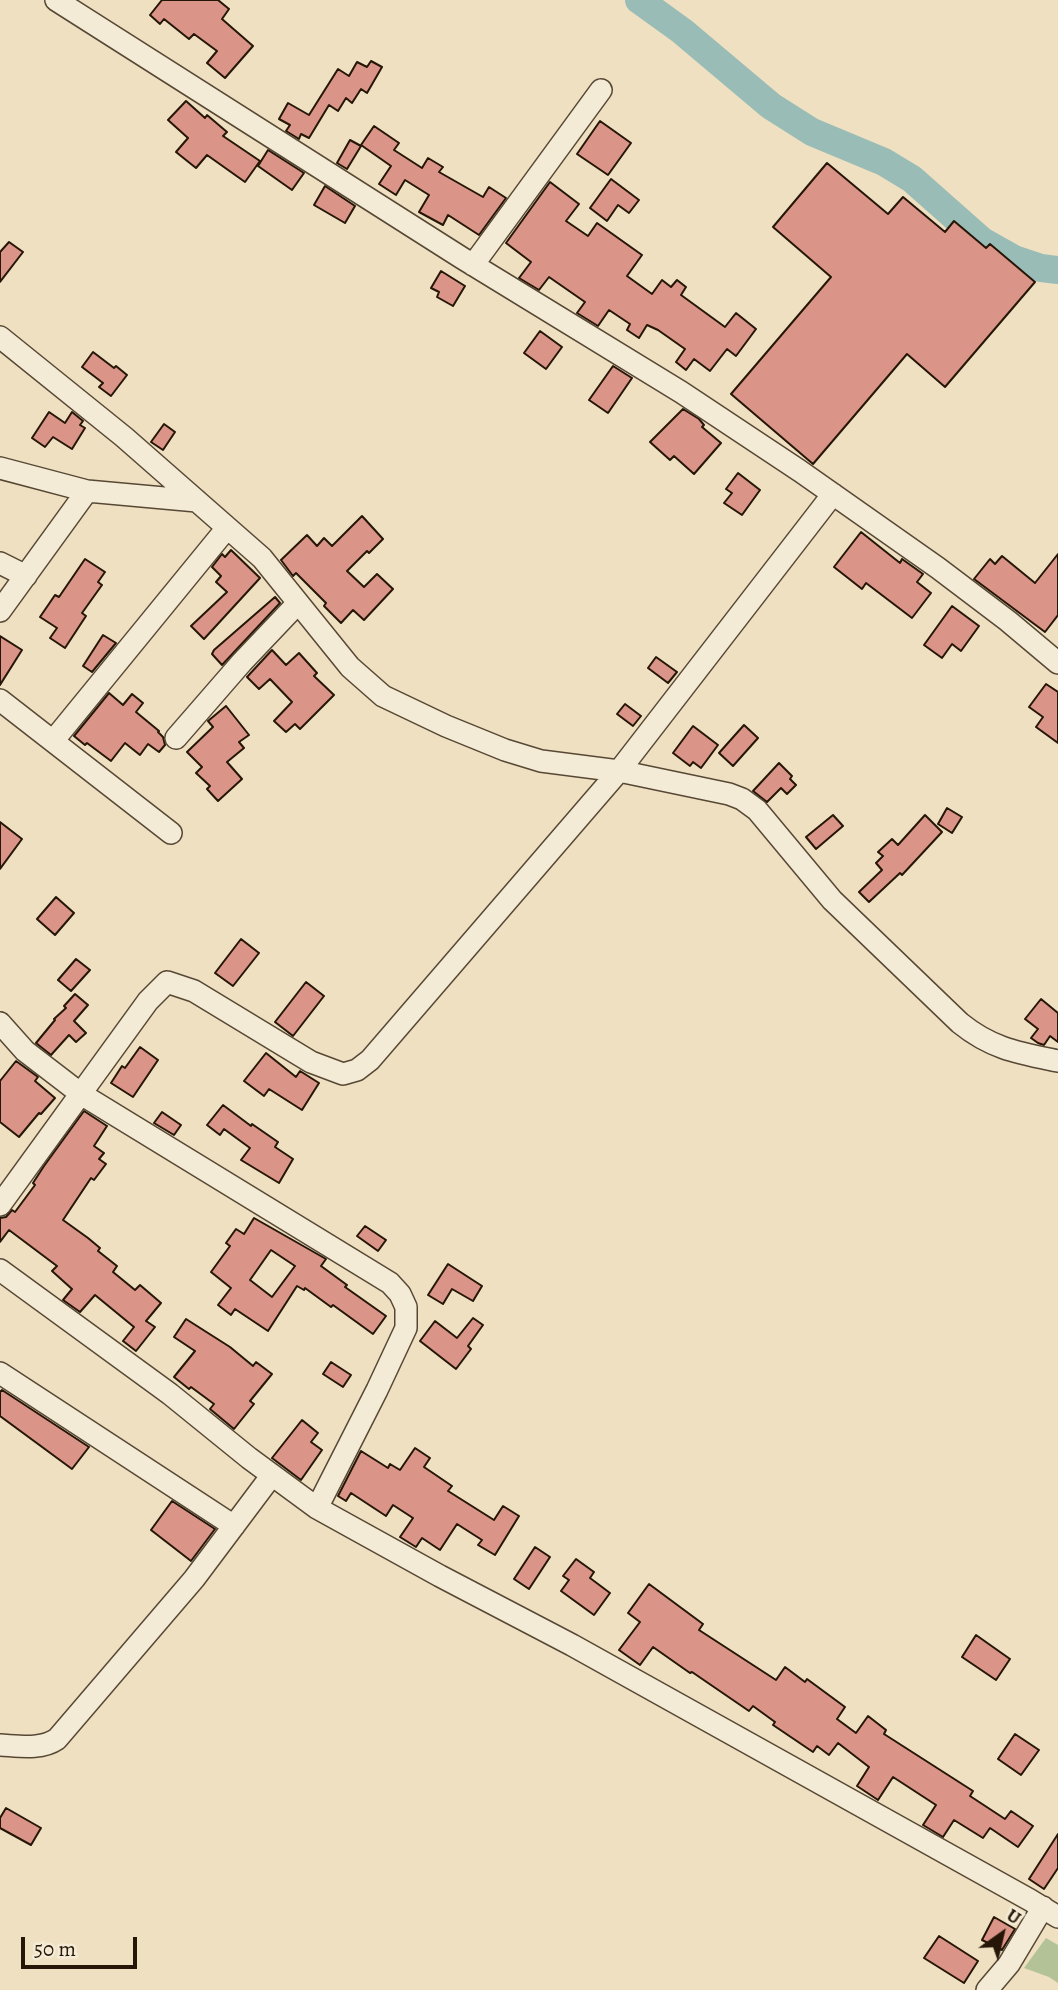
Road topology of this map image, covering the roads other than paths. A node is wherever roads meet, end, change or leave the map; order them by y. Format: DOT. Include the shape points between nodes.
graph roads {
  1 [pos="56,0"];
  2 [pos="601,90"];
  3 [pos="474,265"];
  4 [pos="0,337"];
  5 [pos="0,468"];
  6 [pos="87,491"];
  7 [pos="833,494"];
  8 [pos="197,501"];
  9 [pos="227,528"];
  10 [pos="0,563"];
  11 [pos="26,576"];
  12 [pos="298,603"];
  13 [pos="0,611"];
  14 [pos="1058,663"];
  15 [pos="0,700"];
  16 [pos="176,738"];
  17 [pos="53,741"];
  18 [pos="619,771"];
  19 [pos="171,832"];
  20 [pos="0,1023"];
  21 [pos="1058,1061"];
  22 [pos="81,1094"];
  23 [pos="0,1205"];
  24 [pos="0,1270"];
  25 [pos="0,1373"];
  26 [pos="272,1475"];
  27 [pos="317,1508"];
  28 [pos="234,1526"];
  29 [pos="0,1745"];
  30 [pos="1051,1912"];
  31 [pos="987,1990"];
  1 -- 3 [label="street"];
  2 -- 3 [label="street"];
  3 -- 7 [label="street" via="681,392"];
  4 -- 8 [label="street"];
  5 -- 6 [label="street"];
  6 -- 8 [label="street"];
  6 -- 11 [label="street"];
  7 -- 14 [label="street" via="938,568"];
  7 -- 18 [label="street"];
  8 -- 9 [label="street"];
  9 -- 12 [label="street" via="262,558"];
  9 -- 17 [label="street"];
  10 -- 11 [label="street"];
  11 -- 13 [label="street"];
  12 -- 16 [label="street"];
  12 -- 18 [label="street" via="350,667 383,695 505,750 541,761"];
  15 -- 17 [label="street"];
  17 -- 19 [label="street"];
  18 -- 21 [label="street" via="743,799 832,900 972,1033 1004,1049"];
  18 -- 22 [label="street" via="357,1070 343,1074 311,1062 194,991 167,982"];
  20 -- 22 [label="street" via="25,1051"];
  22 -- 23 [label="street"];
  22 -- 27 [label="street" via="390,1283 400,1294 406,1307 406,1328"];
  24 -- 26 [label="street"];
  25 -- 28 [label="street"];
  26 -- 27 [label="street"];
  26 -- 28 [label="street"];
  27 -- 30 [label="street"];
  28 -- 29 [label="street" via="57,1739 40,1746"];
  30 -- 31 [label="street"];
}
